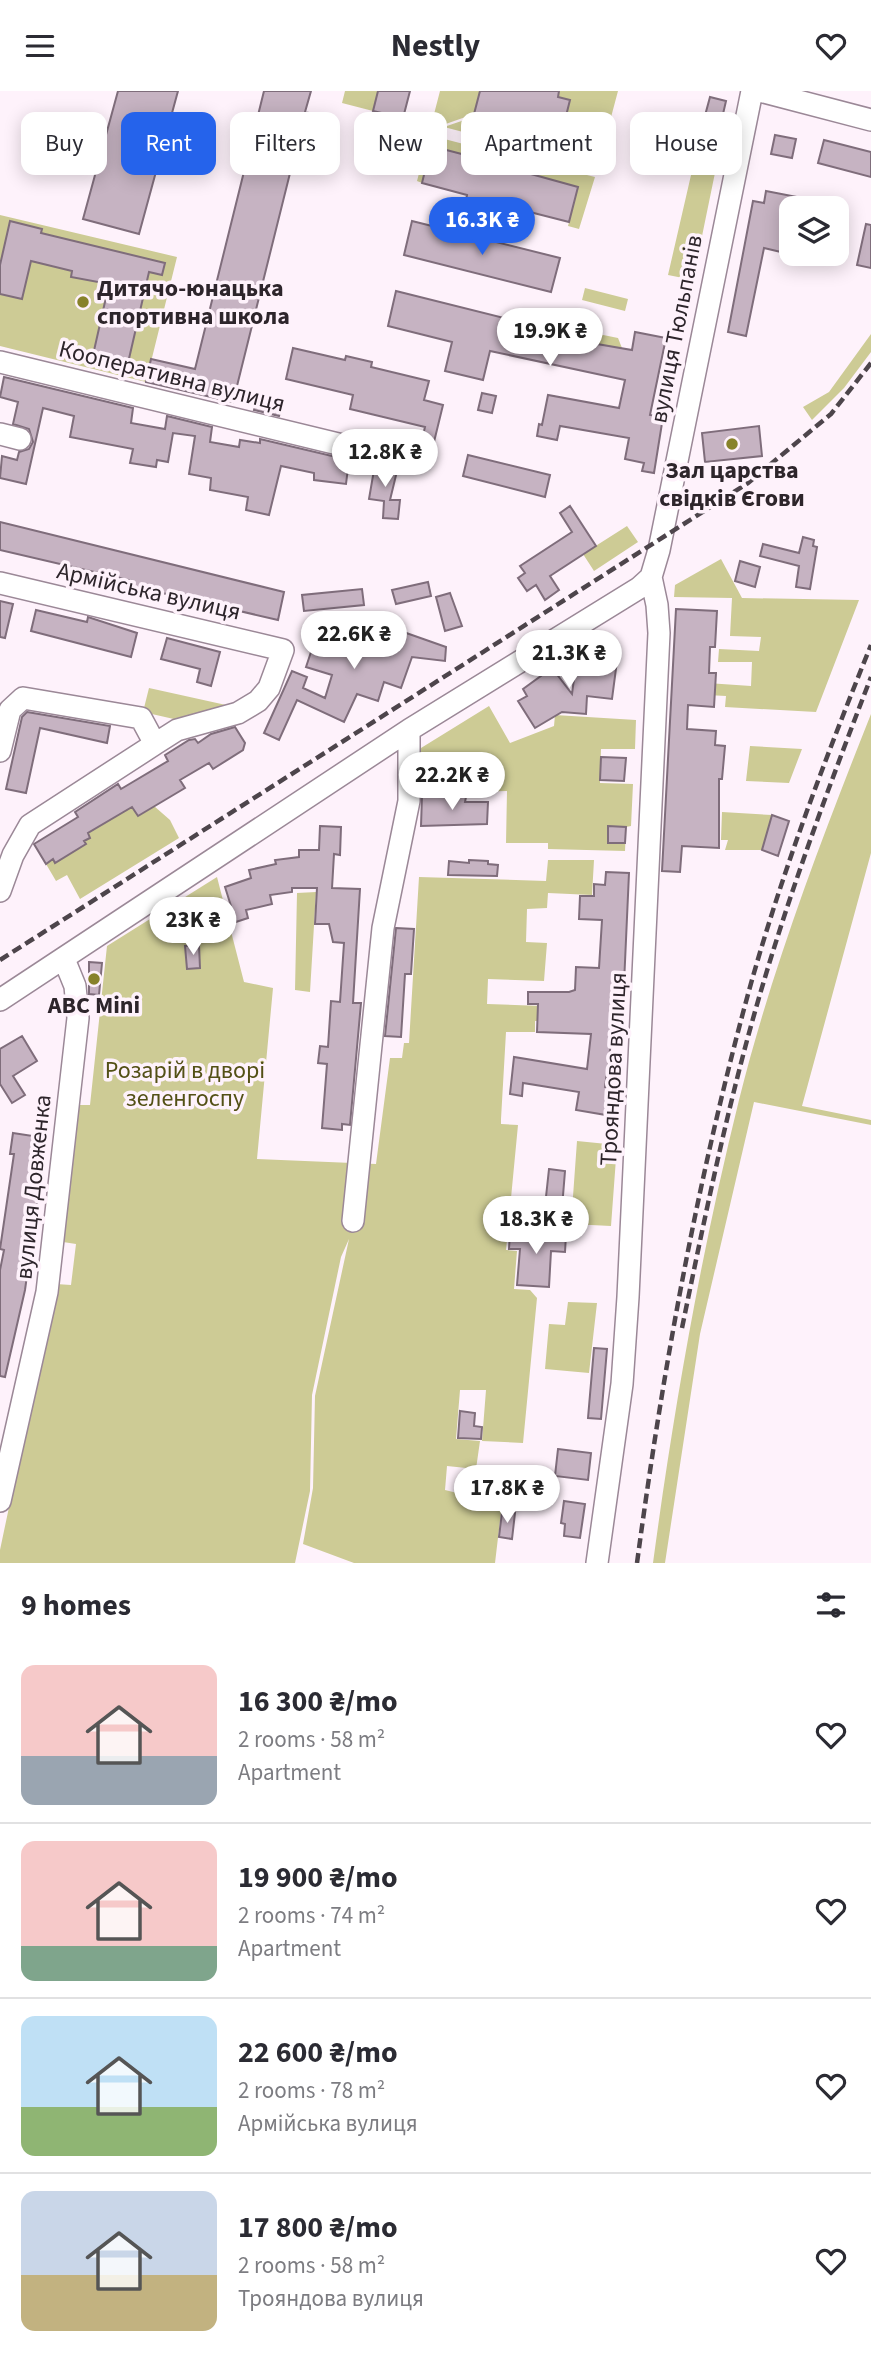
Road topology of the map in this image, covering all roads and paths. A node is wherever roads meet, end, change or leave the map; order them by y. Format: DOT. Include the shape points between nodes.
graph roads {
  1 [pos="752,91"];
  2 [pos="760,91"];
  3 [pos="871,120"];
  4 [pos="0,362"];
  5 [pos="371,452"];
  6 [pos="651,577"];
  7 [pos="0,583"];
  8 [pos="409,730"];
  9 [pos="155,744"];
  10 [pos="0,751"];
  11 [pos="6,850"];
  12 [pos="0,891"];
  13 [pos="64,959"];
  14 [pos="1,997"];
  15 [pos="353,1221"];
  16 [pos="0,1501"];
  17 [pos="597,1563"];
  1 -- 6 [label="street, вулиця Тюльпанів"];
  2 -- 3 [label="street"];
  4 -- 5 [label="street, Кооперативна вулиця"];
  6 -- 8 [label="street"];
  6 -- 17 [label="street, Трояндова вулиця" via="659,633 628,1297 622,1384"];
  7 -- 9 [label="street, Армійська вулиця" via="283,650 269,688 258,701 238,713 177,730"];
  8 -- 13 [label="street"];
  8 -- 15 [label="street" via="409,801 383,928"];
  9 -- 10 [label="street" via="141,718 23,698 10,710"];
  9 -- 11 [label="street, Армійська вулиця" via="30,825"];
  11 -- 12 [label="street, Армійська вулиця"];
  13 -- 14 [label="street"];
  13 -- 16 [label="street, вулиця Довженка" via="75,986 78,1018 51,1270"];
}
